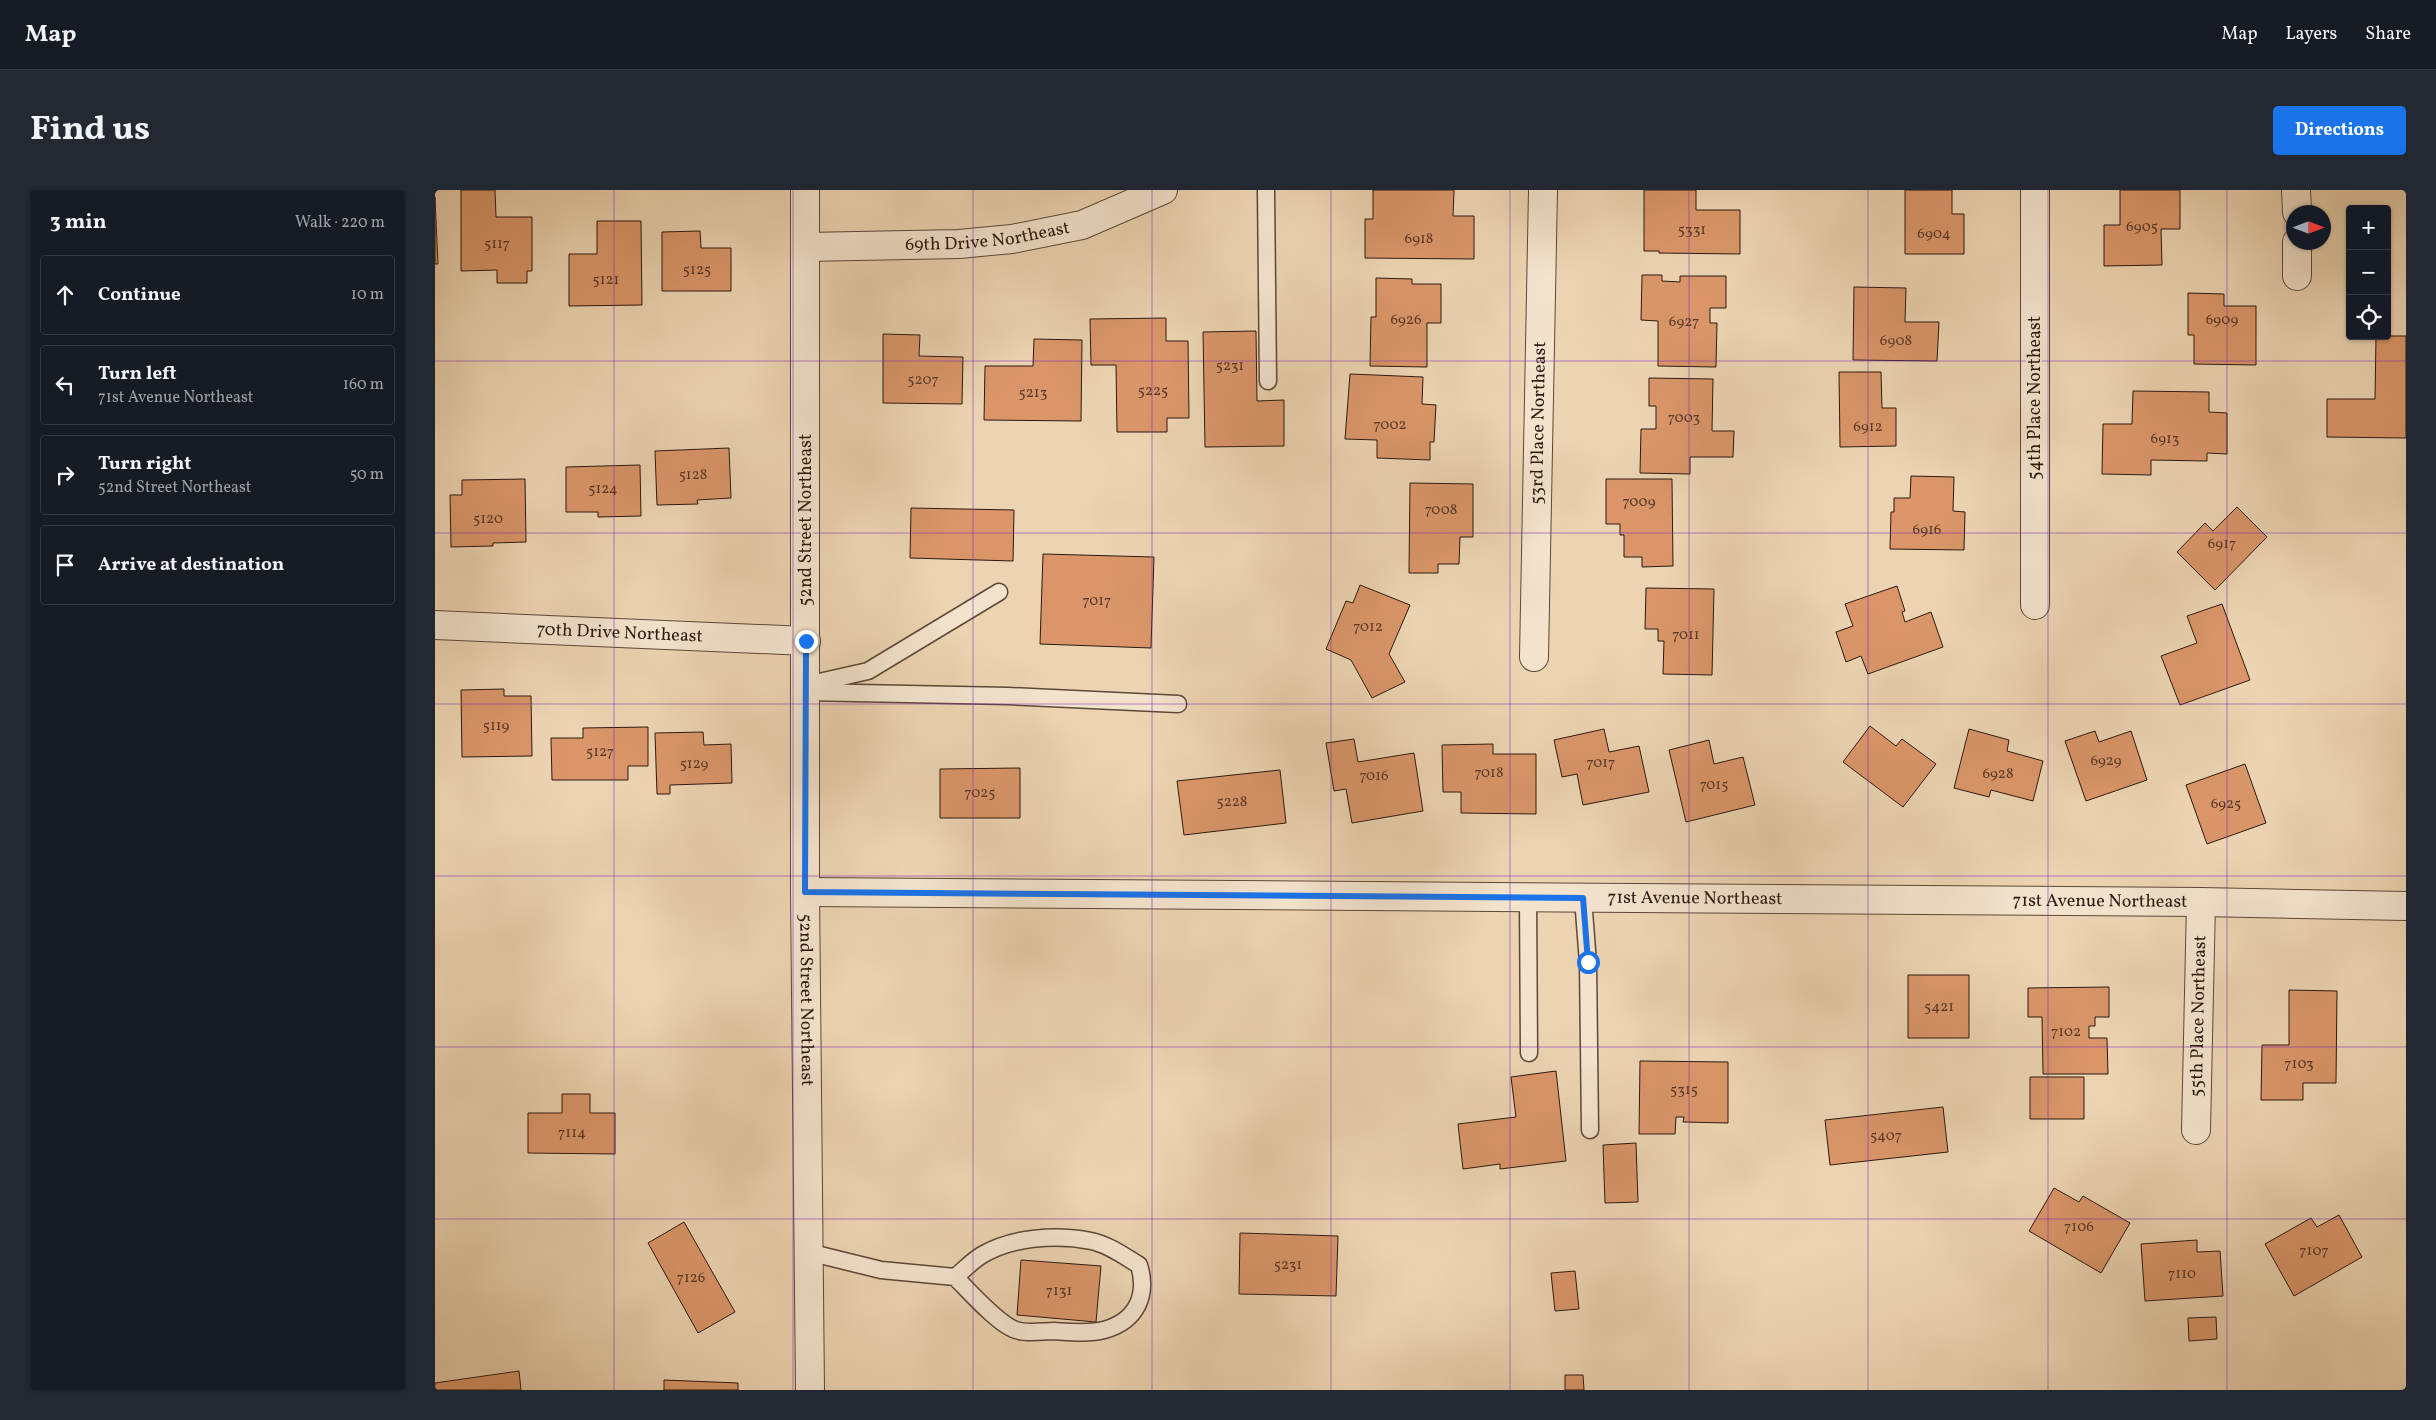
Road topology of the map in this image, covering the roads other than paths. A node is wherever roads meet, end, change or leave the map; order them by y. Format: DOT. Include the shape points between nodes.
graph roads {
  1 [pos="805,190"];
  2 [pos="1163,190"];
  3 [pos="1266,190"];
  4 [pos="1543,190"];
  5 [pos="2035,190"];
  6 [pos="2297,190"];
  7 [pos="2297,205"];
  8 [pos="806,247"];
  9 [pos="2297,250"];
  10 [pos="2297,276"];
  11 [pos="1268,381"];
  12 [pos="999,592"];
  13 [pos="2035,606"];
  14 [pos="435,625"];
  15 [pos="806,641"];
  16 [pos="1534,657"];
  17 [pos="806,688"];
  18 [pos="1178,704"];
  19 [pos="805,892"];
  20 [pos="1528,897"];
  21 [pos="1583,898"];
  22 [pos="2201,902"];
  23 [pos="2406,906"];
  24 [pos="1529,1053"];
  25 [pos="1589,1130"];
  26 [pos="2196,1130"];
  27 [pos="808,1252"];
  28 [pos="955,1277"];
  29 [pos="810,1390"];
  1 -- 8 [label="street, 52nd Street Northeast"];
  2 -- 8 [label="street, 69th Drive Northeast" via="1082,225 1012,239 959,244"];
  3 -- 11 [label="lane"];
  4 -- 16 [label="street, 53rd Place Northeast"];
  5 -- 13 [label="street, 54th Place Northeast"];
  6 -- 7 [label="street"];
  8 -- 15 [label="street, 52nd Street Northeast"];
  9 -- 10 [label="street"];
  12 -- 17 [label="lane" via="868,671"];
  14 -- 15 [label="street, 70th Drive Northeast"];
  15 -- 17 [label="street, 52nd Street Northeast"];
  17 -- 18 [label="lane"];
  17 -- 19 [label="street, 52nd Street Northeast"];
  19 -- 20 [label="street, 71st Avenue Northeast"];
  19 -- 27 [label="street, 52nd Street Northeast"];
  20 -- 21 [label="street, 71st Avenue Northeast"];
  20 -- 24 [label="lane"];
  21 -- 22 [label="street, 71st Avenue Northeast"];
  21 -- 25 [label="lane" via="1588,962"];
  22 -- 23 [label="street, 71st Avenue Northeast"];
  22 -- 26 [label="street, 55th Place Northeast"];
  27 -- 28 [label="lane" via="881,1270"];
  27 -- 29 [label="street, 52nd Street Northeast"];
  28 -- 28 [label="lane" via="982,1255 1011,1243 1051,1237 1092,1241 1121,1254 1139,1265 1143,1281 1140,1304 1127,1318 1105,1330 1043,1331 1015,1330 988,1310"];
}
